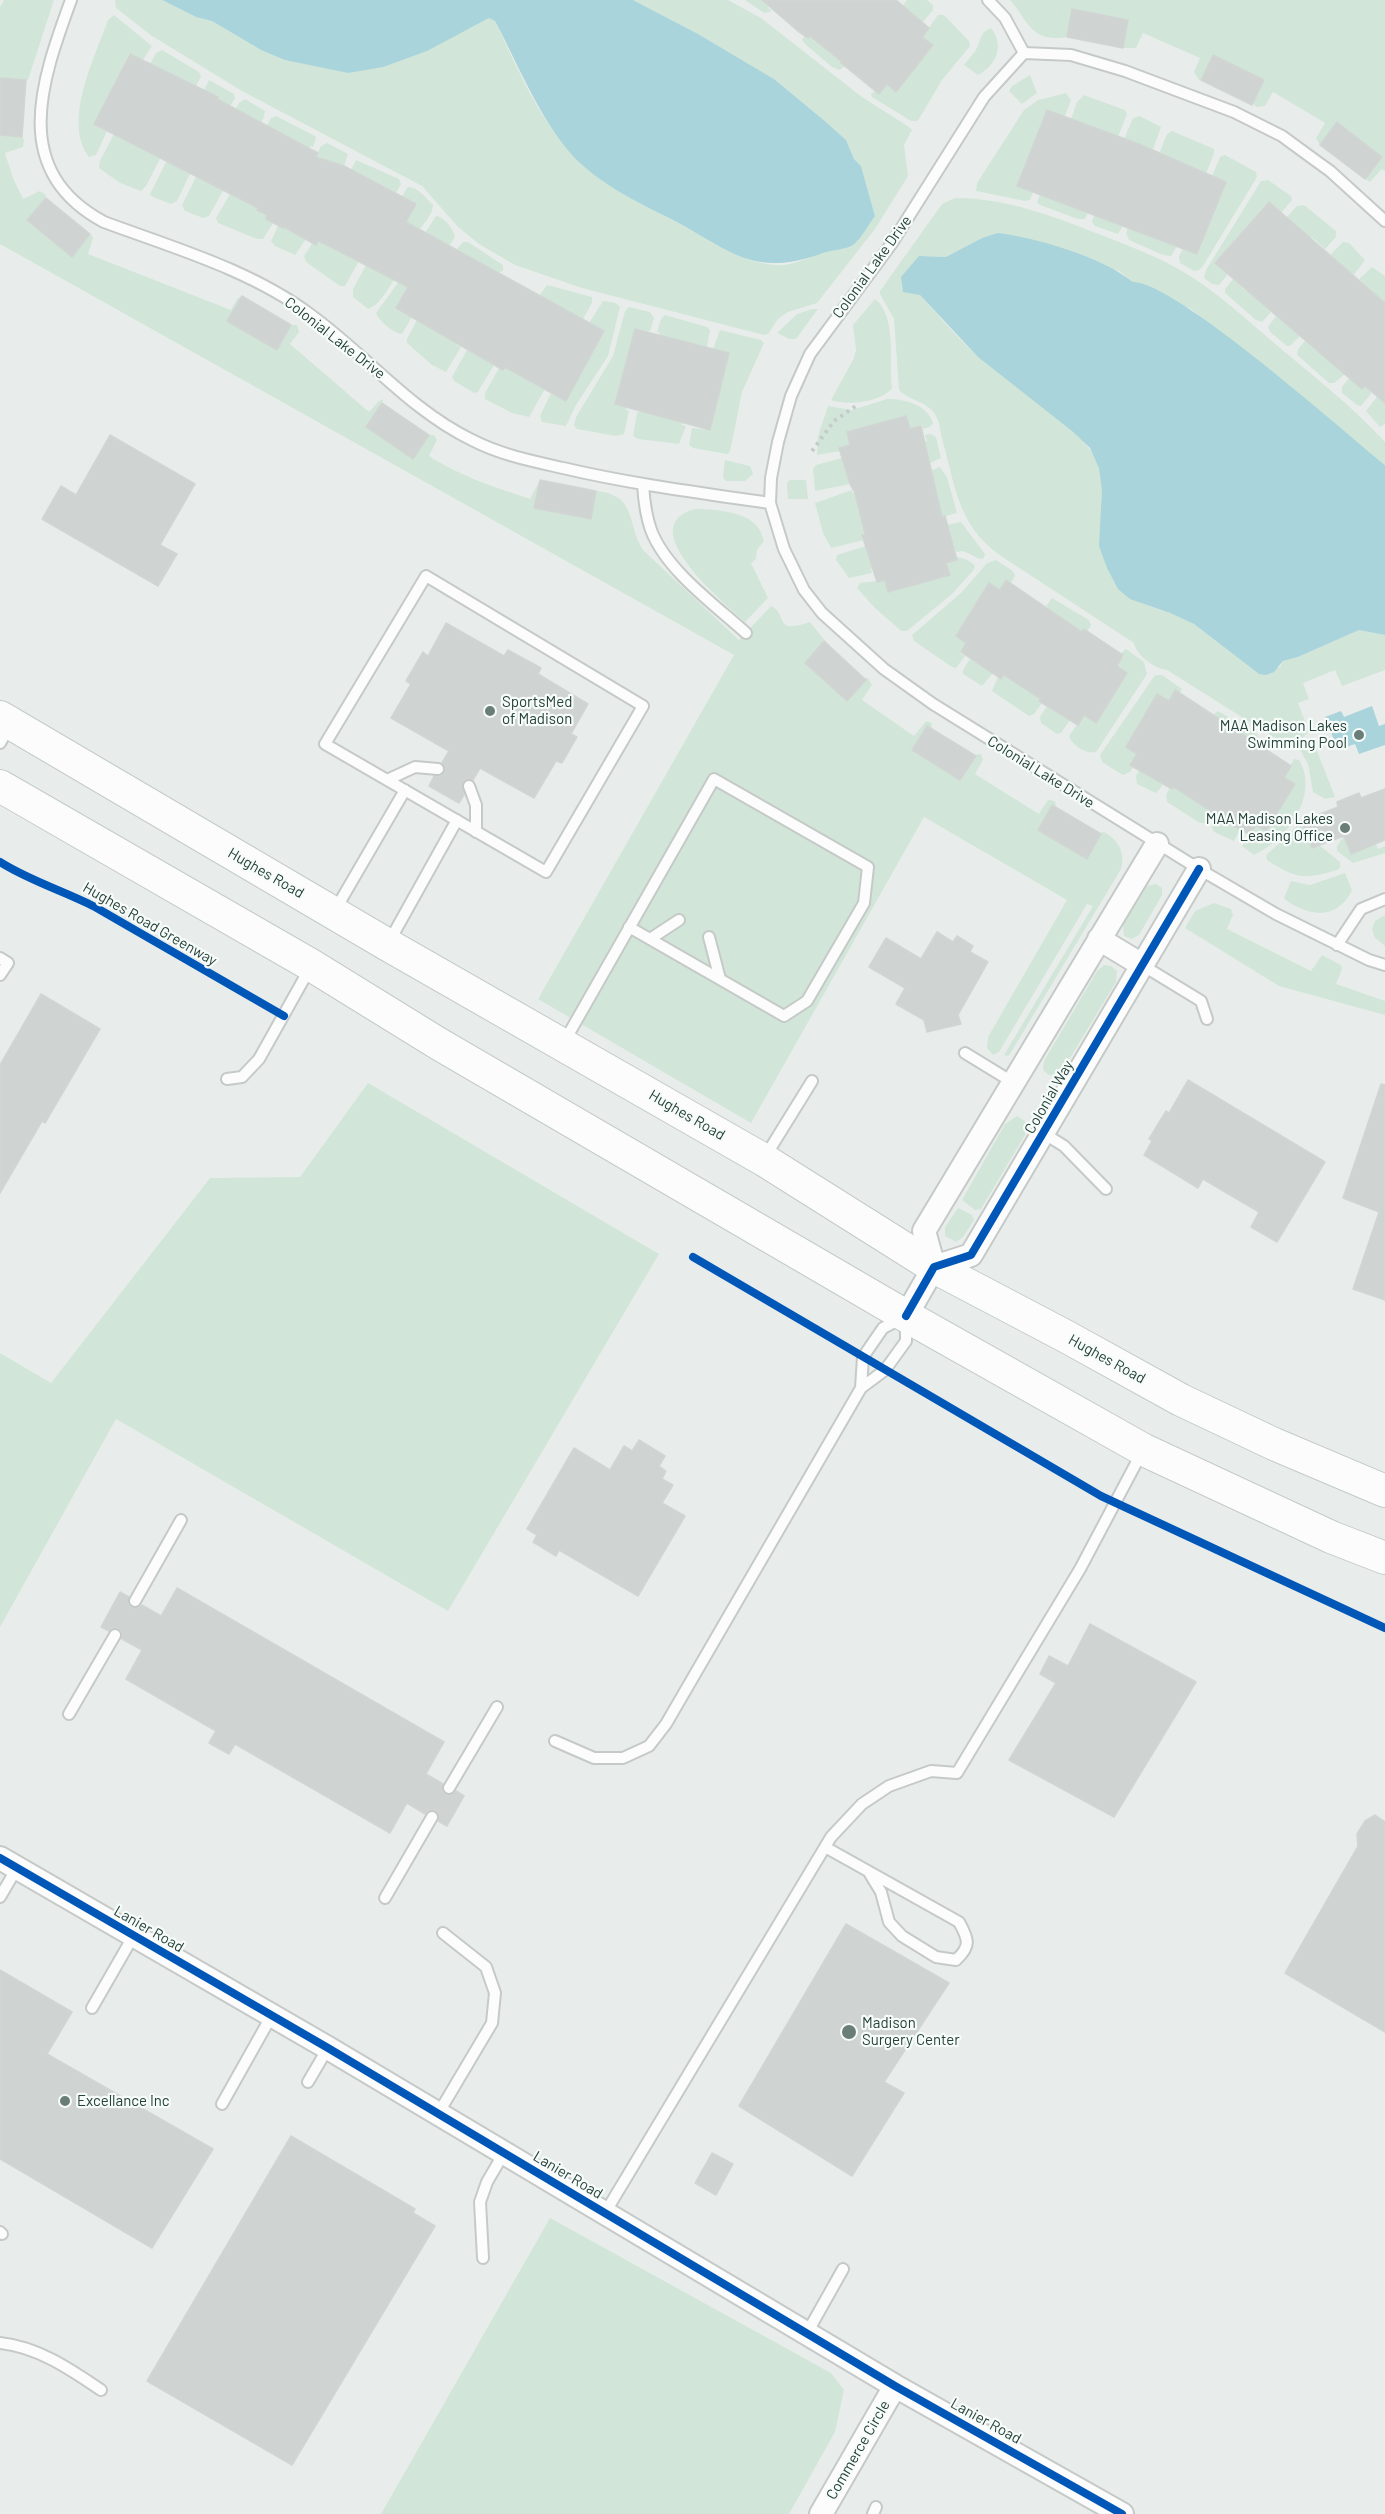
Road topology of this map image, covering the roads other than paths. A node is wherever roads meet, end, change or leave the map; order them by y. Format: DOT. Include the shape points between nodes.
graph roads {
  1 [pos="71,0"];
  2 [pos="988,0"];
  3 [pos="1024,53"];
  4 [pos="1385,221"];
  5 [pos="643,484"];
  6 [pos="770,503"];
  7 [pos="746,633"];
  8 [pos="4,728"];
  9 [pos="438,768"];
  10 [pos="387,780"];
  11 [pos="0,786"];
  12 [pos="469,786"];
  13 [pos="405,790"];
  14 [pos="457,820"];
  15 [pos="476,832"];
  16 [pos="1157,844"];
  17 [pos="1199,869"];
  18 [pos="1385,899"];
  19 [pos="334,912"];
  20 [pos="679,920"];
  21 [pos="629,927"];
  22 [pos="709,937"];
  23 [pos="650,939"];
  24 [pos="1099,939"];
  25 [pos="388,945"];
  26 [pos="1337,945"];
  27 [pos="0,958"];
  28 [pos="311,965"];
  29 [pos="1142,965"];
  30 [pos="1385,965"];
  31 [pos="0,975"];
  32 [pos="720,979"];
  33 [pos="1207,1019"];
  34 [pos="563,1044"];
  35 [pos="965,1053"];
  36 [pos="227,1079"];
  37 [pos="812,1081"];
  38 [pos="1014,1083"];
  39 [pos="1043,1133"];
  40 [pos="764,1160"];
  41 [pos="1106,1189"];
  42 [pos="934,1267"];
  43 [pos="906,1316"];
  44 [pos="861,1388"];
  45 [pos="1144,1450"];
  46 [pos="1385,1491"];
  47 [pos="182,1520"];
  48 [pos="1385,1558"];
  49 [pos="135,1601"];
  50 [pos="115,1635"];
  51 [pos="497,1707"];
  52 [pos="69,1714"];
  53 [pos="555,1741"];
  54 [pos="449,1788"];
  55 [pos="432,1817"];
  56 [pos="825,1847"];
  57 [pos="9,1863"];
  58 [pos="870,1874"];
  59 [pos="0,1897"];
  60 [pos="385,1898"];
  61 [pos="443,1933"];
  62 [pos="134,1935"];
  63 [pos="92,2008"];
  64 [pos="272,2015"];
  65 [pos="328,2048"];
  66 [pos="308,2082"];
  67 [pos="222,2104"];
  68 [pos="438,2114"];
  69 [pos="504,2153"];
  70 [pos="605,2213"];
  71 [pos="483,2258"];
  72 [pos="843,2269"];
  73 [pos="807,2333"];
  74 [pos="0,2343"];
  75 [pos="895,2386"];
  76 [pos="101,2390"];
  77 [pos="821,2514"];
  78 [pos="1122,2514"];
  1 -- 5 [label="lane, Colonial Lake Drive" via="45,81 40,116 46,162 69,199 104,222 253,280 284,297 312,315 420,408 494,451"];
  2 -- 3 [label="lane" via="1005,18"];
  3 -- 4 [label="lane" via="1071,56 1093,62 1234,112 1282,136 1330,171"];
  3 -- 6 [label="lane, Colonial Lake Drive" via="984,97 892,243 810,354 791,396 778,442"];
  5 -- 6 [label="lane, Colonial Lake Drive"];
  5 -- 7 [label="lane" via="648,521 658,546 682,575"];
  6 -- 16 [label="lane, Colonial Lake Drive" via="784,549 804,590 848,639 933,704"];
  8 -- 19 [label="main road, Hughes Road"];
  9 -- 10 [label="lane" via="415,767"];
  10 -- 13 [label="lane"];
  10 -- 15 [label="lane" via="325,744 426,576 643,706 546,872"];
  11 -- 28 [label="main road"];
  12 -- 15 [label="lane" via="476,805"];
  13 -- 14 [label="lane"];
  13 -- 19 [label="lane"];
  14 -- 15 [label="lane"];
  14 -- 25 [label="lane"];
  16 -- 17 [label="lane, Colonial Lake Drive"];
  16 -- 24 [label="street"];
  17 -- 26 [label="lane, Colonial Lake Drive"];
  17 -- 29 [label="street, Colonial Way"];
  18 -- 26 [label="lane" via="1361,909"];
  19 -- 25 [label="main road, Hughes Road"];
  20 -- 23 [label="lane"];
  21 -- 23 [label="lane"];
  21 -- 32 [label="lane" via="714,779 868,867 864,903 807,1001 784,1016"];
  21 -- 34 [label="lane"];
  22 -- 32 [label="lane"];
  23 -- 32 [label="lane"];
  24 -- 29 [label="street"];
  24 -- 38 [label="street"];
  25 -- 34 [label="main road, Hughes Road"];
  26 -- 30 [label="lane, Colonial Lake Drive"];
  27 -- 31 [label="lane" via="8,963"];
  28 -- 36 [label="lane" via="259,1059 242,1077"];
  28 -- 43 [label="main road"];
  29 -- 33 [label="lane" via="1201,1001"];
  29 -- 39 [label="street, Colonial Way"];
  34 -- 40 [label="main road, Hughes Road"];
  35 -- 38 [label="lane"];
  37 -- 40 [label="lane"];
  38 -- 42 [label="street" via="924,1231"];
  39 -- 41 [label="lane" via="1064,1146"];
  39 -- 42 [label="street, Colonial Way" via="971,1255"];
  40 -- 42 [label="main road, Hughes Road"];
  42 -- 43 [label="street"];
  42 -- 46 [label="main road, Hughes Road" via="1181,1400"];
  43 -- 44 [label="lane" via="906,1341 885,1370"];
  43 -- 44 [label="lane" via="882,1328 863,1357"];
  43 -- 45 [label="main road"];
  44 -- 53 [label="lane" via="666,1724 649,1746 623,1758 594,1758"];
  45 -- 48 [label="main road"];
  45 -- 56 [label="lane" via="1080,1569 957,1773 931,1771 889,1786 862,1804"];
  47 -- 49 [label="lane"];
  50 -- 52 [label="lane"];
  51 -- 54 [label="lane"];
  55 -- 60 [label="lane"];
  56 -- 58 [label="lane"];
  56 -- 70 [label="lane"];
  57 -- 59 [label="lane"];
  57 -- 62 [label="street, Lanier Road"];
  58 -- 58 [label="lane" via="881,1892 889,1922 902,1936 936,1957 956,1960 966,1951 968,1936 959,1922"];
  61 -- 68 [label="lane" via="486,1967 495,1993 492,2023"];
  62 -- 63 [label="lane"];
  62 -- 64 [label="street, Lanier Road"];
  64 -- 65 [label="street, Lanier Road"];
  64 -- 67 [label="lane"];
  65 -- 66 [label="lane"];
  65 -- 68 [label="street, Lanier Road"];
  68 -- 69 [label="street, Lanier Road"];
  69 -- 70 [label="street, Lanier Road"];
  69 -- 71 [label="lane" via="480,2202"];
  70 -- 73 [label="street, Lanier Road"];
  72 -- 73 [label="lane"];
  73 -- 75 [label="street, Lanier Road"];
  74 -- 76 [label="lane" via="18,2345 63,2364"];
  75 -- 77 [label="street, Commerce Circle"];
  75 -- 78 [label="street, Lanier Road"];
}
